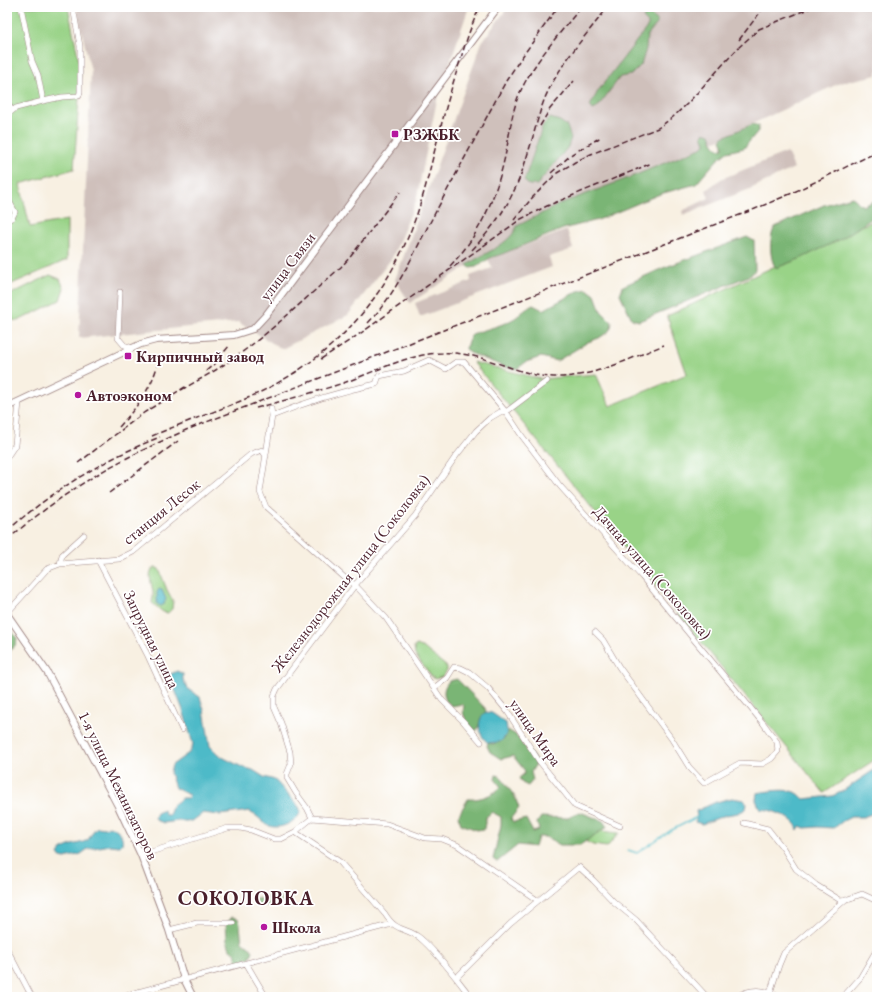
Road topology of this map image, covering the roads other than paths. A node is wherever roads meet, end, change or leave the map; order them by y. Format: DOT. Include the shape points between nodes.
graph roads {
  1 [pos="21,7"];
  2 [pos="74,7"];
  3 [pos="498,7"];
  4 [pos="7,100"];
  5 [pos="43,101"];
  6 [pos="12,111"];
  7 [pos="7,115"];
  8 [pos="7,197"];
  9 [pos="7,220"];
  10 [pos="120,292"];
  11 [pos="133,348"];
  12 [pos="547,381"];
  13 [pos="19,402"];
  14 [pos="7,407"];
  15 [pos="271,408"];
  16 [pos="506,412"];
  17 [pos="272,416"];
  18 [pos="266,456"];
  19 [pos="7,457"];
  20 [pos="84,535"];
  21 [pos="98,560"];
  22 [pos="60,564"];
  23 [pos="355,585"];
  24 [pos="7,613"];
  25 [pos="595,632"];
  26 [pos="434,688"];
  27 [pos="182,730"];
  28 [pos="481,742"];
  29 [pos="312,818"];
  30 [pos="744,823"];
  31 [pos="620,826"];
  32 [pos="295,832"];
  33 [pos="141,855"];
  34 [pos="537,900"];
  35 [pos="846,900"];
  36 [pos="877,901"];
  37 [pos="233,923"];
  38 [pos="392,924"];
  39 [pos="169,930"];
  40 [pos="7,949"];
  41 [pos="877,949"];
  42 [pos="246,964"];
  43 [pos="456,978"];
  44 [pos="184,979"];
  45 [pos="770,992"];
  46 [pos="32,997"];
  47 [pos="119,997"];
  48 [pos="193,997"];
  49 [pos="266,997"];
  50 [pos="471,997"];
  51 [pos="707,997"];
  52 [pos="736,997"];
  53 [pos="779,997"];
  54 [pos="843,997"];
  1 -- 5 [label="street"];
  2 -- 5 [label="street" via="80,46 79,96"];
  3 -- 11 [label="street, улица Связи" via="276,303 253,329 234,335 156,340"];
  4 -- 6 [label="street"];
  5 -- 6 [label="street"];
  6 -- 7 [label="street"];
  8 -- 9 [label="street" via="15,212 12,218"];
  10 -- 11 [label="street" via="118,338 124,345"];
  11 -- 13 [label="street, улица Связи"];
  12 -- 16 [label="street, Железнодорожная улица (Соколовка)"];
  13 -- 14 [label="street, улица Связи"];
  13 -- 19 [label="street" via="14,445"];
  15 -- 17 [label="street"];
  16 -- 17 [label="street, Дачная улица (Соколовка)" via="464,362 456,362 446,369 429,360 404,371 379,376 376,384 347,390"];
  16 -- 23 [label="street, Железнодорожная улица (Соколовка)" via="502,411 490,418 476,431 415,516"];
  16 -- 25 [label="street, Дачная улица (Соколовка)" via="560,486 642,577 763,723 776,742 778,751 762,764 740,763 704,783 689,767"];
  17 -- 18 [label="street"];
  18 -- 21 [label="street, станция Лесок" via="262,450 251,454 133,552 119,559"];
  18 -- 23 [label="street" via="260,492 266,507"];
  20 -- 22 [label="street" via="62,555"];
  21 -- 22 [label="street, станция Лесок"];
  21 -- 27 [label="street, Запрудная улица" via="147,654"];
  22 -- 24 [label="street, станция Лесок" via="47,569"];
  23 -- 26 [label="street" via="386,618"];
  23 -- 29 [label="street, Железнодорожная улица (Соколовка)" via="283,680 274,696 274,707 290,752 291,764 287,778"];
  24 -- 33 [label="street, 1-я улица Механизаторов" via="47,672"];
  26 -- 28 [label="street"];
  26 -- 31 [label="street, улица Мира" via="454,667 469,672 488,688 539,761 575,806"];
  29 -- 32 [label="street"];
  29 -- 34 [label="street" via="387,824 425,838 442,839 457,845"];
  30 -- 35 [label="street" via="768,830 796,869 840,900"];
  32 -- 33 [label="street" via="281,839 251,830 228,828"];
  32 -- 38 [label="street" via="340,862"];
  33 -- 39 [label="street, 1-я улица Механизаторов"];
  34 -- 43 [label="street"];
  34 -- 51 [label="street" via="579,867 636,920"];
  35 -- 36 [label="street" via="862,894"];
  35 -- 45 [label="street" via="784,953"];
  37 -- 39 [label="street" via="197,924"];
  38 -- 42 [label="street"];
  38 -- 43 [label="street" via="418,937"];
  39 -- 44 [label="street, 1-я улица Механизаторов"];
  40 -- 46 [label="street"];
  41 -- 54 [label="street" via="860,978"];
  42 -- 44 [label="street"];
  42 -- 49 [label="street"];
  43 -- 50 [label="street"];
  44 -- 47 [label="street"];
  44 -- 48 [label="street, 1-я улица Механизаторов"];
  45 -- 52 [label="street" via="756,990"];
  45 -- 53 [label="street"];
}
